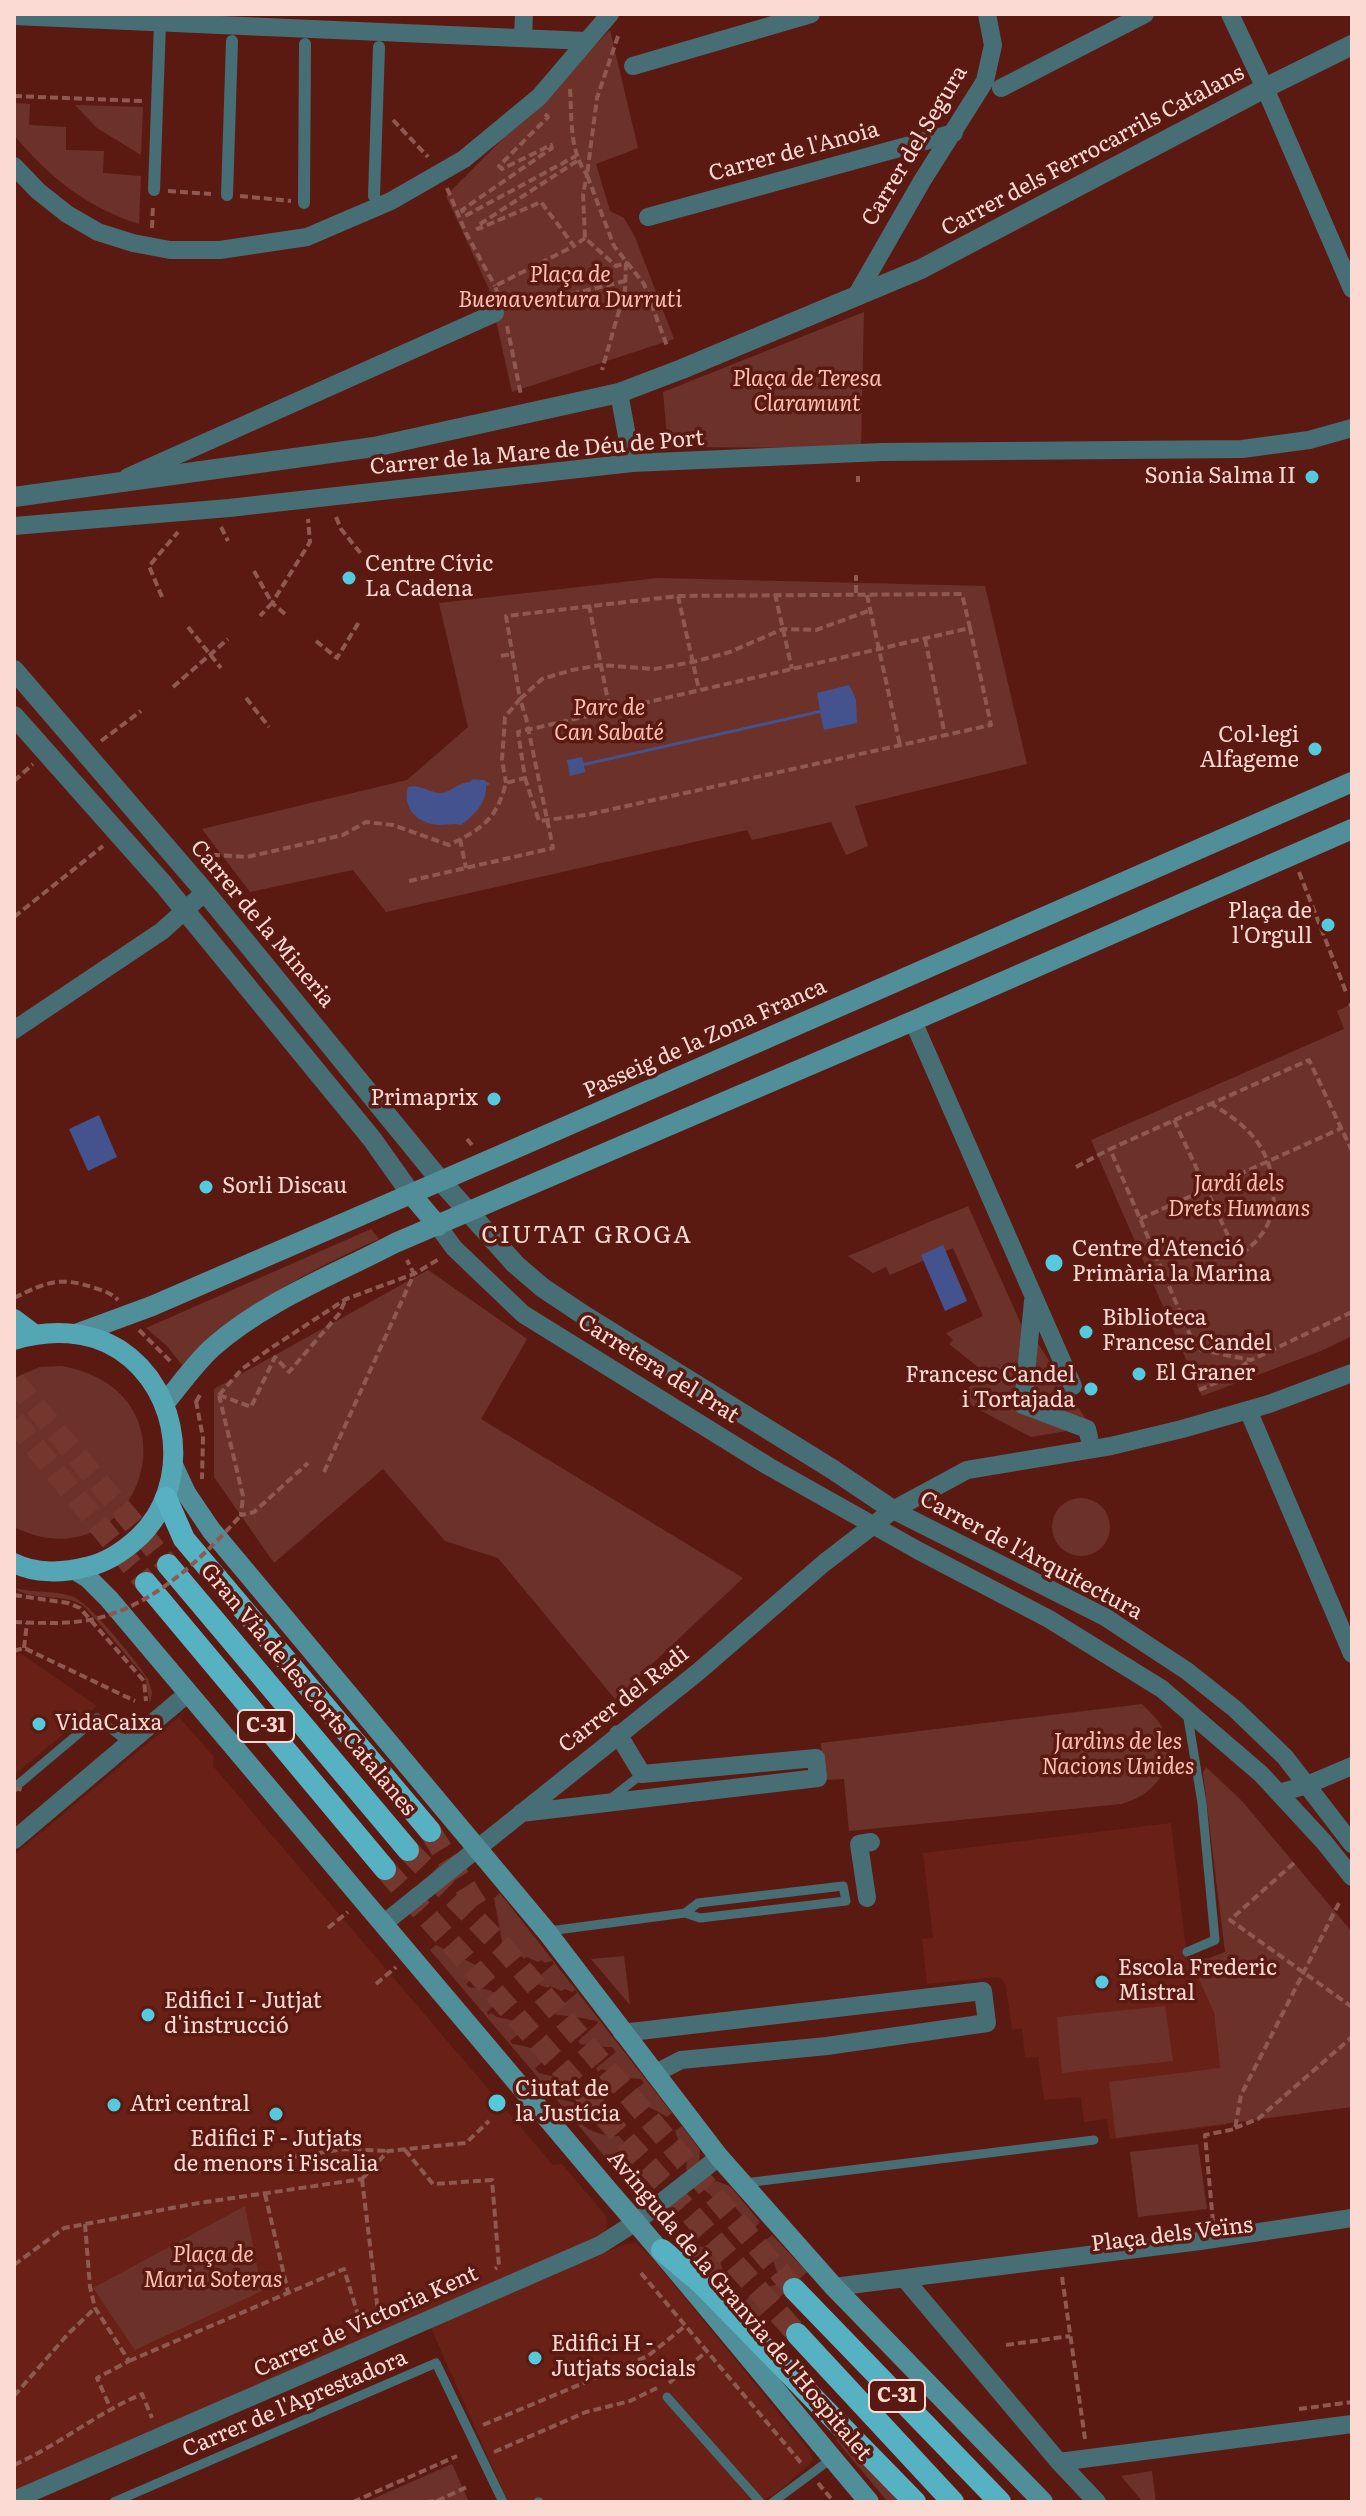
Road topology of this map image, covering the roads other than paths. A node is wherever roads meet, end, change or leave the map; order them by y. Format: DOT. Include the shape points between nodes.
graph roads {
  1 [pos="524,14"];
  2 [pos="610,14"];
  3 [pos="811,14"];
  4 [pos="987,14"];
  5 [pos="1145,14"];
  6 [pos="1230,14"];
  7 [pos="20,16"];
  8 [pos="160,18"];
  9 [pos="192,19"];
  10 [pos="523,38"];
  11 [pos="232,41"];
  12 [pos="587,41"];
  13 [pos="305,44"];
  14 [pos="1352,45"];
  15 [pos="379,47"];
  16 [pos="633,66"];
  17 [pos="1001,88"];
  18 [pos="1265,88"];
  19 [pos="954,133"];
  20 [pos="14,166"];
  21 [pos="154,190"];
  22 [pos="227,195"];
  23 [pos="374,196"];
  24 [pos="304,203"];
  25 [pos="648,217"];
  26 [pos="1352,289"];
  27 [pos="856,296"];
  28 [pos="500,312"];
  29 [pos="619,393"];
  30 [pos="1352,428"];
  31 [pos="632,463"];
  32 [pos="114,483"];
  33 [pos="14,497"];
  34 [pos="14,526"];
  35 [pos="14,670"];
  36 [pos="14,716"];
  37 [pos="1352,782"];
  38 [pos="1352,829"];
  39 [pos="205,892"];
  40 [pos="185,912"];
  41 [pos="913,1021"];
  42 [pos="14,1030"];
  43 [pos="440,1180"];
  44 [pos="411,1194"];
  45 [pos="469,1211"];
  46 [pos="438,1226"];
  47 [pos="1033,1298"];
  48 [pos="14,1319"];
  49 [pos="76,1334"];
  50 [pos="24,1337"];
  51 [pos="1352,1373"];
  52 [pos="1073,1386"];
  53 [pos="165,1403"];
  54 [pos="1248,1410"];
  55 [pos="1089,1437"];
  56 [pos="173,1465"];
  57 [pos="166,1498"];
  58 [pos="893,1510"];
  59 [pos="874,1525"];
  60 [pos="14,1563"];
  61 [pos="168,1565"];
  62 [pos="75,1570"];
  63 [pos="146,1583"];
  64 [pos="1352,1654"];
  65 [pos="187,1694"];
  66 [pos="1187,1709"];
  67 [pos="618,1734"];
  68 [pos="129,1743"];
  69 [pos="1352,1766"];
  70 [pos="642,1774"];
  71 [pos="1307,1785"];
  72 [pos="17,1788"];
  73 [pos="1279,1793"];
  74 [pos="606,1803"];
  75 [pos="521,1813"];
  76 [pos="430,1831"];
  77 [pos="14,1840"];
  78 [pos="871,1842"];
  79 [pos="1352,1844"];
  80 [pos="477,1847"];
  81 [pos="408,1850"];
  82 [pos="385,1869"];
  83 [pos="1352,1877"];
  84 [pos="867,1898"];
  85 [pos="685,1913"];
  86 [pos="383,1924"];
  87 [pos="547,1932"];
  88 [pos="1187,1952"];
  89 [pos="622,2033"];
  90 [pos="654,2074"];
  91 [pos="1094,2140"];
  92 [pos="719,2157"];
  93 [pos="742,2184"];
  94 [pos="1352,2218"];
  95 [pos="636,2222"];
  96 [pos="662,2250"];
  97 [pos="904,2278"];
  98 [pos="834,2287"];
  99 [pos="794,2289"];
  100 [pos="797,2334"];
  101 [pos="667,2397"];
  102 [pos="1352,2424"];
  103 [pos="832,2458"];
  104 [pos="1059,2462"];
  105 [pos="14,2500"];
  106 [pos="114,2502"];
  107 [pos="503,2502"];
  108 [pos="760,2502"];
  109 [pos="773,2502"];
  110 [pos="869,2502"];
  111 [pos="915,2502"];
  112 [pos="953,2502"];
  113 [pos="1000,2502"];
  114 [pos="1043,2502"];
  115 [pos="1097,2502"];
  1 -- 10 [label="street"];
  2 -- 12 [label="street"];
  3 -- 16 [label="street"];
  4 -- 19 [label="street, Carrer del Segura" via="993,45 985,81"];
  5 -- 17 [label="street"];
  6 -- 18 [label="street"];
  7 -- 8 [label="street"];
  8 -- 9 [label="street"];
  8 -- 21 [label="street"];
  9 -- 10 [label="street"];
  10 -- 12 [label="street"];
  11 -- 22 [label="street"];
  12 -- 20 [label="street" via="539,97 460,162 391,201 307,237 220,250 170,250 133,243 98,232 67,214"];
  13 -- 24 [label="street"];
  14 -- 18 [label="street, Carrer dels Ferrocarrils Catalans"];
  15 -- 23 [label="street"];
  18 -- 26 [label="street"];
  18 -- 27 [label="street, Carrer dels Ferrocarrils Catalans" via="921,269"];
  19 -- 25 [label="street, Carrer de l'Anoia"];
  19 -- 27 [label="street, Carrer del Segura"];
  27 -- 29 [label="street"];
  28 -- 32 [label="street, Carrer de la Mare de Déu de Port"];
  29 -- 31 [label="street"];
  29 -- 32 [label="street, Carrer de la Mare de Déu de Port" via="374,447"];
  30 -- 31 [label="street, Carrer de la Mare de Déu de Port" via="1242,449 882,452"];
  31 -- 34 [label="street, Carrer de la Mare de Déu de Port"];
  32 -- 33 [label="street, Carrer de la Mare de Déu de Port"];
  35 -- 39 [label="street, Carrer de la Mineria"];
  36 -- 40 [label="street"];
  37 -- 43 [label="main road, Passeig de la Zona Franca"];
  38 -- 41 [label="main road"];
  39 -- 40 [label="street"];
  39 -- 43 [label="street, Carrer de la Mineria"];
  40 -- 42 [label="street"];
  40 -- 44 [label="street"];
  41 -- 45 [label="main road"];
  41 -- 47 [label="street"];
  43 -- 44 [label="main road, Passeig de la Zona Franca"];
  43 -- 45 [label="street, Carrer de la Mineria"];
  44 -- 46 [label="main road"];
  44 -- 49 [label="main road, Passeig de la Zona Franca"];
  45 -- 46 [label="main road"];
  45 -- 58 [label="street, Carretera del Prat" via="543,1288"];
  46 -- 53 [label="main road" via="259,1314 210,1350"];
  46 -- 59 [label="street, Carretera del Prat" via="523,1314 768,1466"];
  47 -- 52 [label="street"];
  47 -- 55 [label="street" via="1023,1405 1087,1429"];
  48 -- 50 [label="main road"];
  49 -- 50 [label="main road"];
  49 -- 53 [label="main road" via="121,1351 150,1378"];
  51 -- 54 [label="street, Carrer del Radi"];
  53 -- 56 [label="main road" via="175,1443"];
  54 -- 58 [label="street, Carrer del Radi" via="1111,1446 967,1470"];
  54 -- 64 [label="street"];
  56 -- 57 [label="main road"];
  56 -- 80 [label="main road" via="211,1530"];
  57 -- 62 [label="main road" via="129,1546 94,1566"];
  57 -- 76 [label="highway" via="184,1539"];
  58 -- 59 [label="street, Carrer del Radi"];
  58 -- 71 [label="street, Carrer de l'Arquitectura" via="1105,1617 1235,1709"];
  59 -- 66 [label="street" via="1049,1619"];
  59 -- 67 [label="street, Carrer del Radi"];
  60 -- 62 [label="main road" via="55,1572"];
  61 -- 81 [label="highway, Gran Via de les Corts Catalanes / C-31"];
  62 -- 65 [label="main road, Avinguda de la Granvia de l'Hospitalet" via="109,1599"];
  63 -- 82 [label="highway, C-31"];
  65 -- 68 [label="street"];
  65 -- 86 [label="main road, Avinguda de la Granvia de l'Hospitalet"];
  66 -- 73 [label="street"];
  66 -- 88 [label="lane" via="1215,1940"];
  67 -- 70 [label="street"];
  67 -- 75 [label="street, Carrer del Radi"];
  68 -- 72 [label="lane" via="97,1718"];
  68 -- 77 [label="street"];
  69 -- 71 [label="street"];
  70 -- 74 [label="lane"];
  70 -- 74 [label="street" via="816,1758 818,1778"];
  71 -- 73 [label="street"];
  71 -- 79 [label="street, Carrer de l'Arquitectura"];
  73 -- 83 [label="street"];
  74 -- 75 [label="street"];
  75 -- 80 [label="street, Carrer del Radi"];
  78 -- 84 [label="street" via="859,1844"];
  80 -- 86 [label="street, Carrer del Radi"];
  80 -- 87 [label="main road"];
  85 -- 85 [label="lane" via="700,1918 846,1901 843,1886 698,1903"];
  85 -- 87 [label="lane"];
  86 -- 95 [label="main road, Avinguda de la Granvia de l'Hospitalet"];
  87 -- 89 [label="main road"];
  89 -- 90 [label="main road"];
  89 -- 90 [label="street" via="983,1991 987,2023 681,2060"];
  90 -- 92 [label="main road"];
  91 -- 93 [label="lane"];
  92 -- 93 [label="main road"];
  92 -- 95 [label="street, Carrer de Victoria Kent"];
  93 -- 98 [label="main road"];
  94 -- 97 [label="street"];
  95 -- 96 [label="main road, Avinguda de la Granvia de l'Hospitalet"];
  95 -- 105 [label="street, Carrer de Victoria Kent" via="552,2267"];
  96 -- 103 [label="main road, Avinguda de la Granvia de l'Hospitalet"];
  96 -- 111 [label="highway" via="701,2283"];
  97 -- 98 [label="street"];
  97 -- 104 [label="street"];
  98 -- 114 [label="main road"];
  99 -- 113 [label="highway, C-31"];
  100 -- 112 [label="highway, Avinguda de la Granvia de l'Hospitalet / C-31"];
  101 -- 108 [label="lane"];
  102 -- 104 [label="street"];
  103 -- 109 [label="lane"];
  103 -- 110 [label="main road, Avinguda de la Granvia de l'Hospitalet"];
  104 -- 115 [label="street"];
  106 -- 107 [label="lane, Carrer de l'Aprestadora" via="436,2363"];
}
